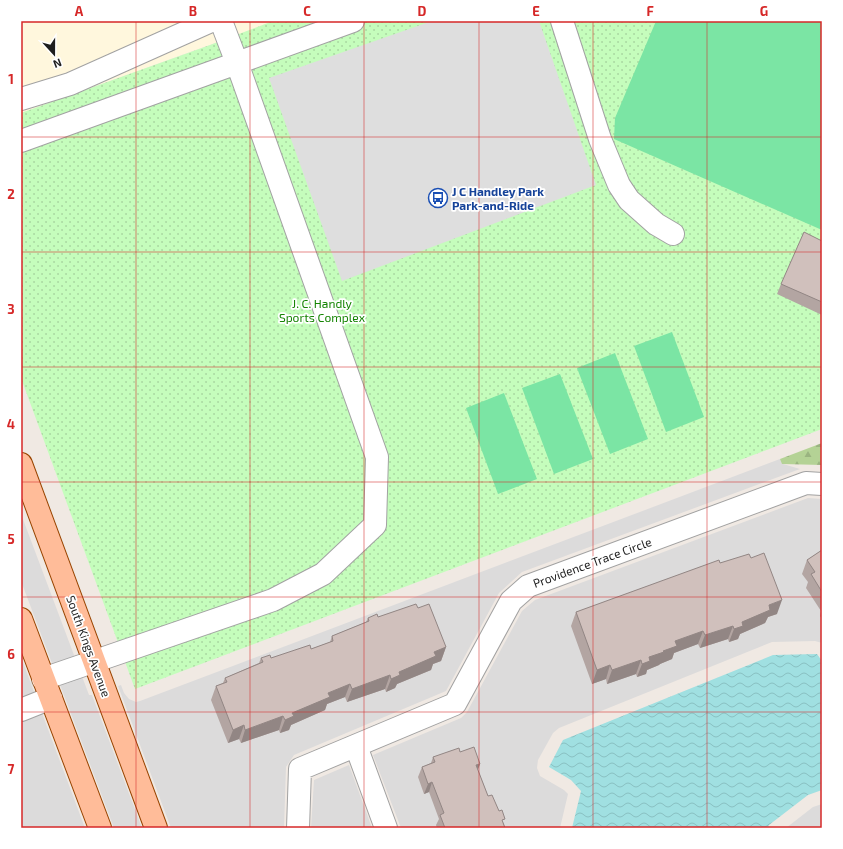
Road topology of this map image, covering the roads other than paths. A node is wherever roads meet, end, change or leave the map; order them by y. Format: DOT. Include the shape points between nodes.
graph roads {
  1 [pos="211,21"];
  2 [pos="221,21"];
  3 [pos="353,21"];
  4 [pos="562,21"];
  5 [pos="237,64"];
  6 [pos="21,99"];
  7 [pos="21,141"];
  8 [pos="673,234"];
  9 [pos="21,464"];
  10 [pos="822,484"];
  11 [pos="21,619"];
  12 [pos="94,661"];
  13 [pos="47,688"];
  14 [pos="21,710"];
  15 [pos="356,746"];
  16 [pos="100,828"];
  17 [pos="156,828"];
  18 [pos="298,828"];
  19 [pos="386,828"];
  1 -- 6 [label="street" via="70,84"];
  2 -- 5 [label="street"];
  3 -- 5 [label="street"];
  4 -- 8 [label="street" via="600,139 619,185 629,200 656,224"];
  5 -- 7 [label="street"];
  5 -- 12 [label="street" via="377,457 374,525 323,574 273,600"];
  9 -- 12 [label="main road, South Kings Avenue"];
  10 -- 15 [label="street, Providence Trace Circle" via="806,483 528,586 511,601 456,704"];
  11 -- 13 [label="main road"];
  12 -- 13 [label="street"];
  12 -- 17 [label="main road, South Kings Avenue"];
  13 -- 14 [label="street"];
  13 -- 16 [label="main road"];
  15 -- 18 [label="street, Providence Trace Circle" via="300,770"];
  15 -- 19 [label="street"];
}
